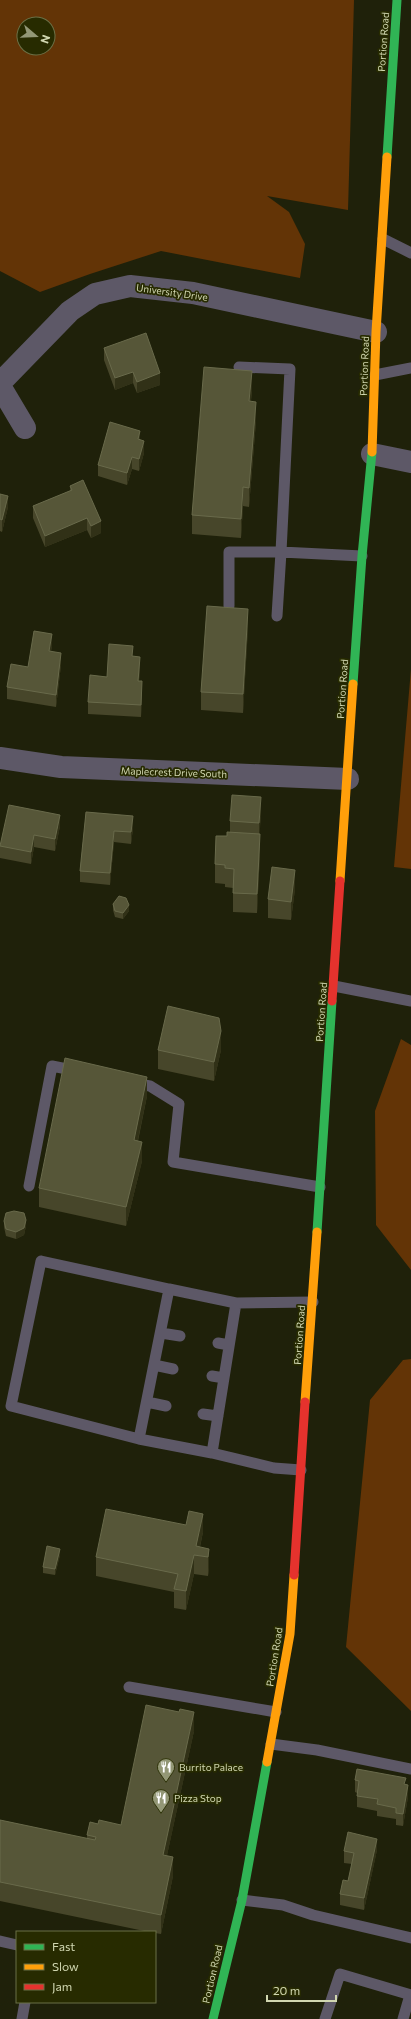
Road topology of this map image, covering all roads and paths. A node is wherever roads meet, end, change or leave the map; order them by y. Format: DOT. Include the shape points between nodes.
graph roads {
  1 [pos="397,0"];
  2 [pos="383,239"];
  3 [pos="411,253"];
  4 [pos="376,332"];
  5 [pos="239,367"];
  6 [pos="411,368"];
  7 [pos="375,375"];
  8 [pos="0,383"];
  9 [pos="0,386"];
  10 [pos="25,428"];
  11 [pos="372,454"];
  12 [pos="411,462"];
  13 [pos="281,552"];
  14 [pos="362,556"];
  15 [pos="229,606"];
  16 [pos="277,616"];
  17 [pos="0,758"];
  18 [pos="348,779"];
  19 [pos="334,986"];
  20 [pos="411,1001"];
  21 [pos="90,1074"];
  22 [pos="120,1080"];
  23 [pos="29,1186"];
  24 [pos="320,1187"];
  25 [pos="169,1289"];
  26 [pos="312,1302"];
  27 [pos="236,1303"];
  28 [pos="161,1333"];
  29 [pos="180,1336"];
  30 [pos="218,1343"];
  31 [pos="229,1345"];
  32 [pos="154,1364"];
  33 [pos="173,1369"];
  34 [pos="212,1376"];
  35 [pos="224,1378"];
  36 [pos="147,1402"];
  37 [pos="166,1406"];
  38 [pos="203,1414"];
  39 [pos="218,1416"];
  40 [pos="139,1440"];
  41 [pos="212,1453"];
  42 [pos="301,1470"];
  43 [pos="129,1687"];
  44 [pos="276,1712"];
  45 [pos="271,1744"];
  46 [pos="411,1769"];
  47 [pos="242,1900"];
  48 [pos="411,1938"];
  49 [pos="0,1941"];
  50 [pos="16,1945"];
  51 [pos="411,1995"];
  52 [pos="25,2003"];
  53 [pos="22,2019"];
  54 [pos="213,2019"];
  55 [pos="325,2019"];
  56 [pos="403,2019"];
  1 -- 2 [label="main road, Portion Road"];
  2 -- 3 [label="lane"];
  2 -- 4 [label="main road, Portion Road"];
  4 -- 7 [label="main road, Portion Road"];
  4 -- 8 [label="street, University Drive" via="193,293 130,286 95,294 70,311"];
  5 -- 13 [label="lane" via="290,369"];
  6 -- 7 [label="lane"];
  7 -- 11 [label="main road, Portion Road"];
  9 -- 10 [label="street"];
  11 -- 12 [label="street"];
  11 -- 14 [label="main road, Portion Road"];
  13 -- 14 [label="lane"];
  13 -- 15 [label="lane" via="228,552"];
  13 -- 16 [label="lane"];
  14 -- 18 [label="main road, Portion Road"];
  17 -- 18 [label="street, Maplecrest Drive South" via="61,767"];
  18 -- 19 [label="main road, Portion Road"];
  19 -- 20 [label="lane"];
  19 -- 24 [label="main road, Portion Road"];
  21 -- 23 [label="lane" via="52,1066"];
  22 -- 24 [label="lane" via="150,1086 179,1104 173,1162"];
  24 -- 26 [label="main road, Portion Road"];
  25 -- 27 [label="lane"];
  25 -- 28 [label="lane"];
  25 -- 40 [label="lane" via="41,1261 11,1406"];
  26 -- 27 [label="lane"];
  26 -- 42 [label="main road, Portion Road"];
  27 -- 31 [label="lane"];
  28 -- 29 [label="lane"];
  28 -- 32 [label="lane"];
  30 -- 31 [label="lane"];
  31 -- 35 [label="lane"];
  32 -- 33 [label="lane"];
  32 -- 36 [label="lane"];
  34 -- 35 [label="lane"];
  35 -- 39 [label="lane"];
  36 -- 37 [label="lane"];
  36 -- 40 [label="lane"];
  38 -- 39 [label="lane"];
  39 -- 41 [label="lane"];
  40 -- 41 [label="lane"];
  41 -- 42 [label="lane" via="274,1468"];
  42 -- 44 [label="main road, Portion Road" via="290,1634"];
  43 -- 44 [label="lane"];
  44 -- 45 [label="main road, Portion Road"];
  45 -- 46 [label="lane" via="317,1750"];
  45 -- 47 [label="main road, Portion Road"];
  47 -- 48 [label="lane" via="283,1905 313,1915"];
  47 -- 54 [label="main road, Portion Road"];
  49 -- 50 [label="lane"];
  51 -- 55 [label="lane" via="340,1974"];
  51 -- 56 [label="lane"];
  52 -- 53 [label="lane"];
}
